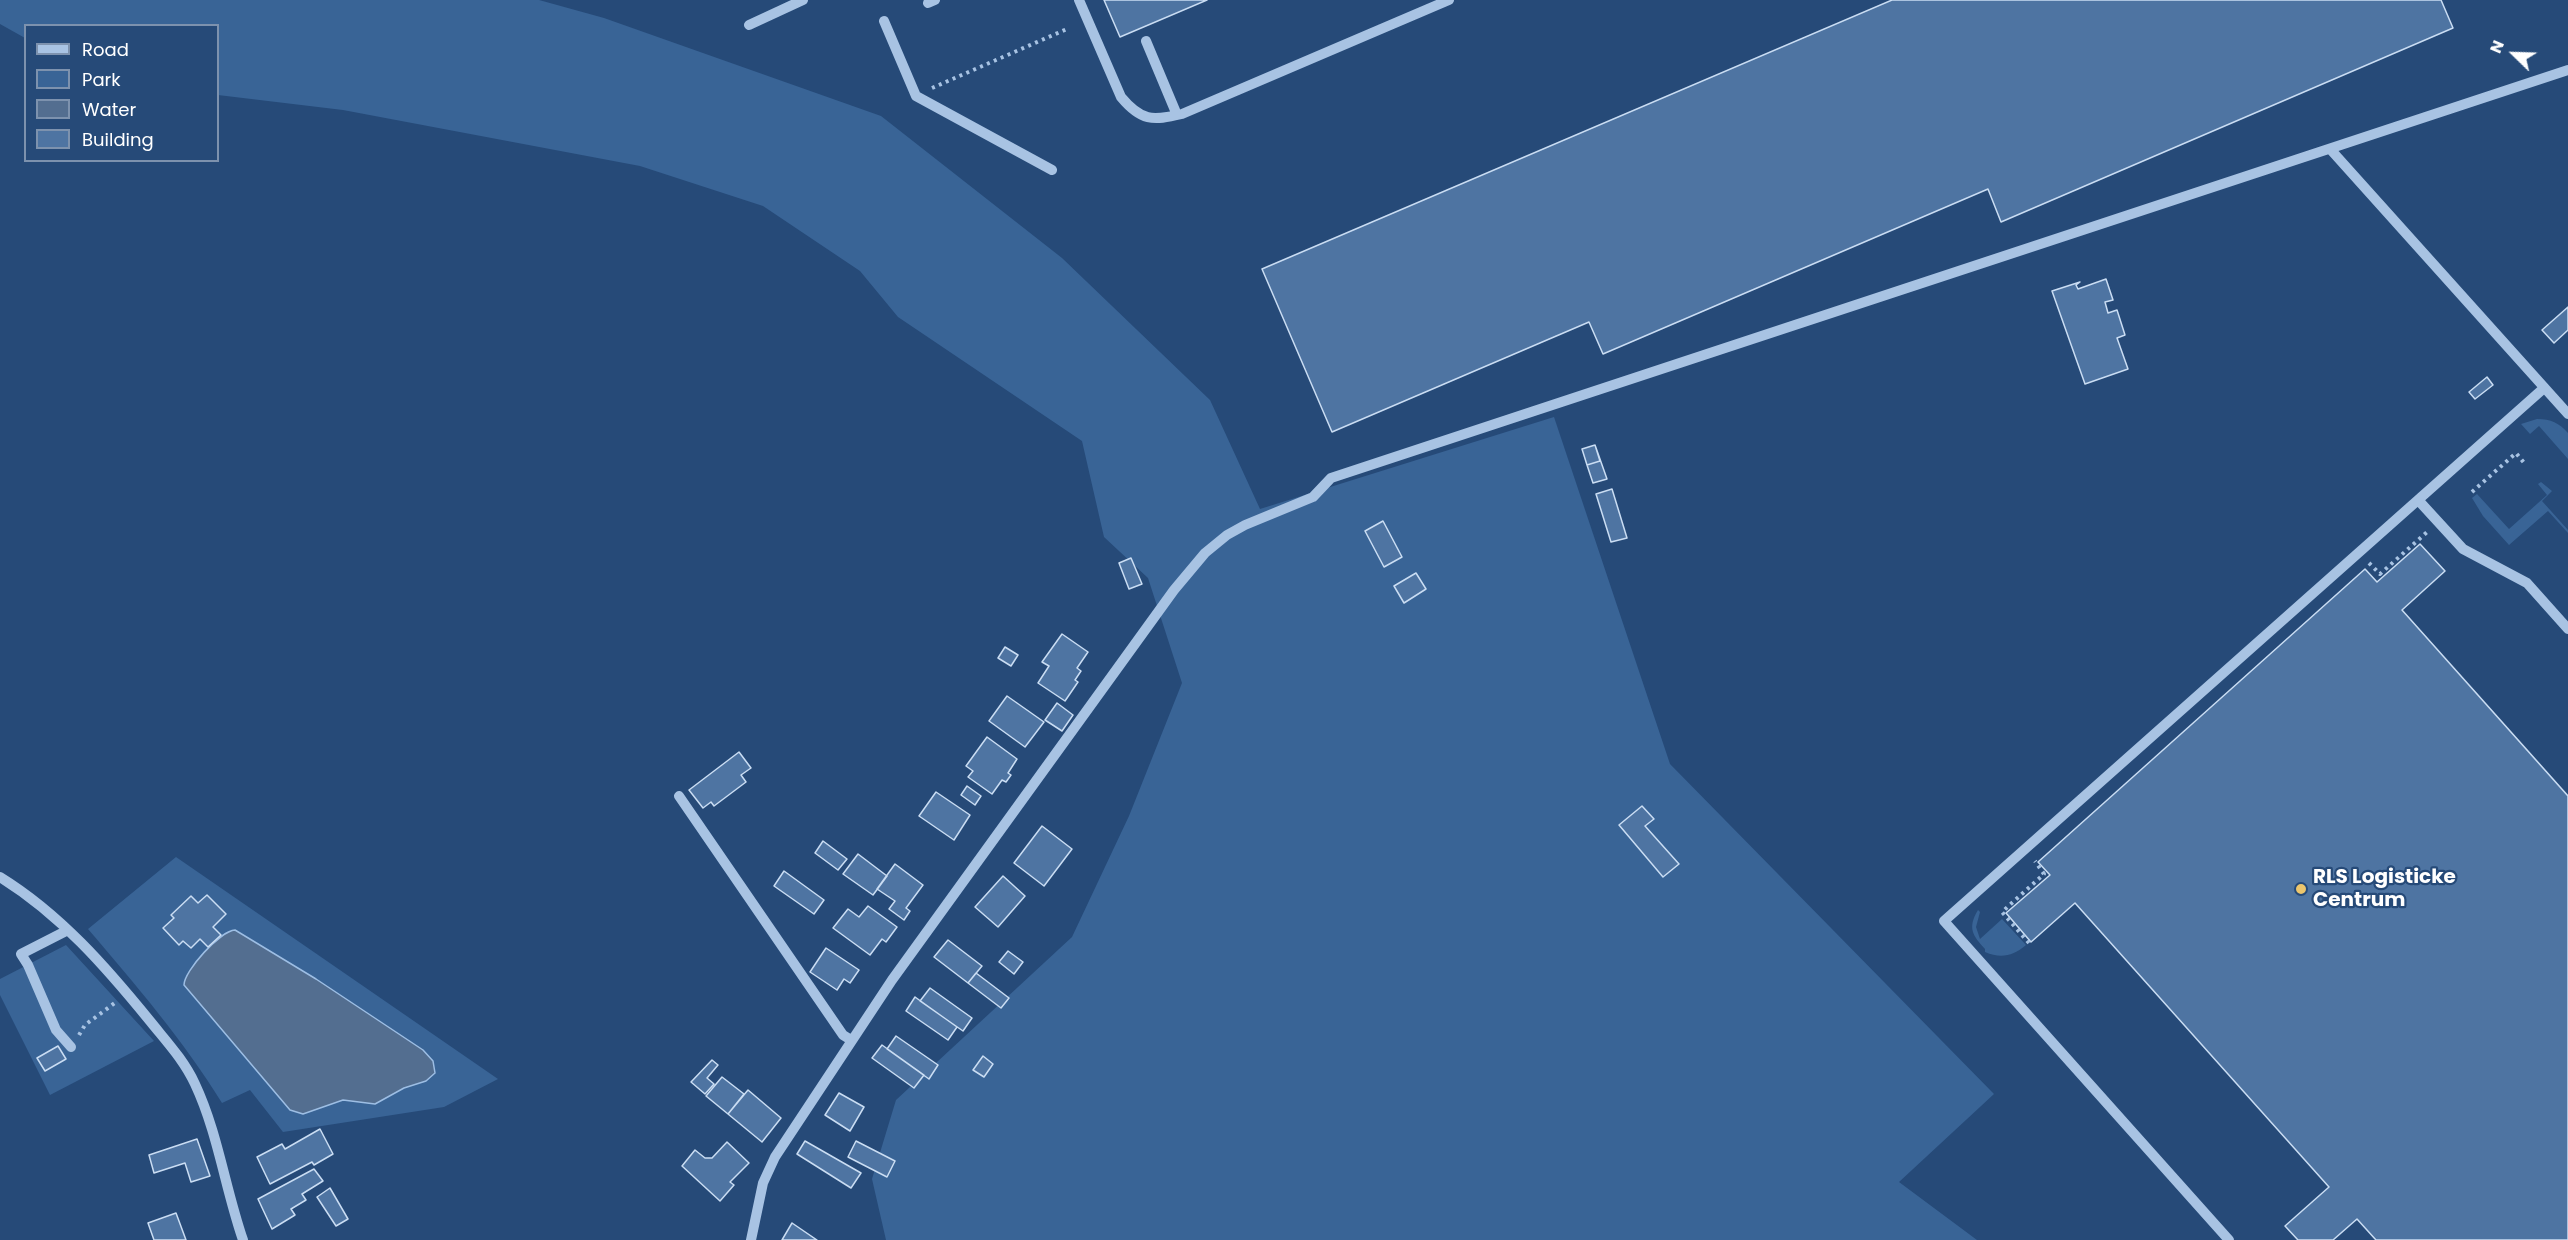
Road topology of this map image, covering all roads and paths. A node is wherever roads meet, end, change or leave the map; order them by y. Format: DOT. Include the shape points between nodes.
graph roads {
  1 [pos="803,0"];
  2 [pos="1079,0"];
  3 [pos="1449,0"];
  4 [pos="884,21"];
  5 [pos="748,25"];
  6 [pos="1067,29"];
  7 [pos="1146,41"];
  8 [pos="2568,70"];
  9 [pos="925,91"];
  10 [pos="1176,115"];
  11 [pos="2331,150"];
  12 [pos="1052,170"];
  13 [pos="2544,388"];
  14 [pos="2568,414"];
  15 [pos="2524,464"];
  16 [pos="2472,492"];
  17 [pos="2419,501"];
  18 [pos="2430,529"];
  19 [pos="2361,570"];
  20 [pos="2568,629"];
  21 [pos="679,796"];
  22 [pos="2042,854"];
  23 [pos="0,877"];
  24 [pos="69,930"];
  25 [pos="2029,943"];
  26 [pos="127,993"];
  27 [pos="851,1040"];
  28 [pos="71,1047"];
  29 [pos="243,1240"];
  30 [pos="751,1240"];
  31 [pos="2229,1240"];
  1 -- 5 [label="street"];
  2 -- 10 [label="street" via="1121,97 1145,118"];
  3 -- 10 [label="street"];
  4 -- 12 [label="street" via="916,96"];
  6 -- 9 [label="path"];
  7 -- 10 [label="street"];
  8 -- 11 [label="street"];
  11 -- 13 [label="street"];
  11 -- 27 [label="street" via="1331,478 1313,497 1227,535 1205,553 1174,590"];
  13 -- 14 [label="street"];
  13 -- 17 [label="street"];
  15 -- 16 [label="path" via="2516,453"];
  17 -- 20 [label="street" via="2463,549 2527,583"];
  17 -- 31 [label="street" via="1944,921"];
  18 -- 19 [label="path" via="2380,574 2369,562"];
  21 -- 27 [label="street" via="793,965 843,1035"];
  22 -- 25 [label="path" via="2034,862 2044,874 2002,912"];
  23 -- 24 [label="street" via="46,908"];
  24 -- 26 [label="street"];
  24 -- 28 [label="street" via="21,954 56,1030"];
  26 -- 28 [label="path" via="85,1025"];
  26 -- 29 [label="street" via="181,1059 195,1083 213,1131"];
  27 -- 30 [label="street" via="775,1157 763,1183"];
}
